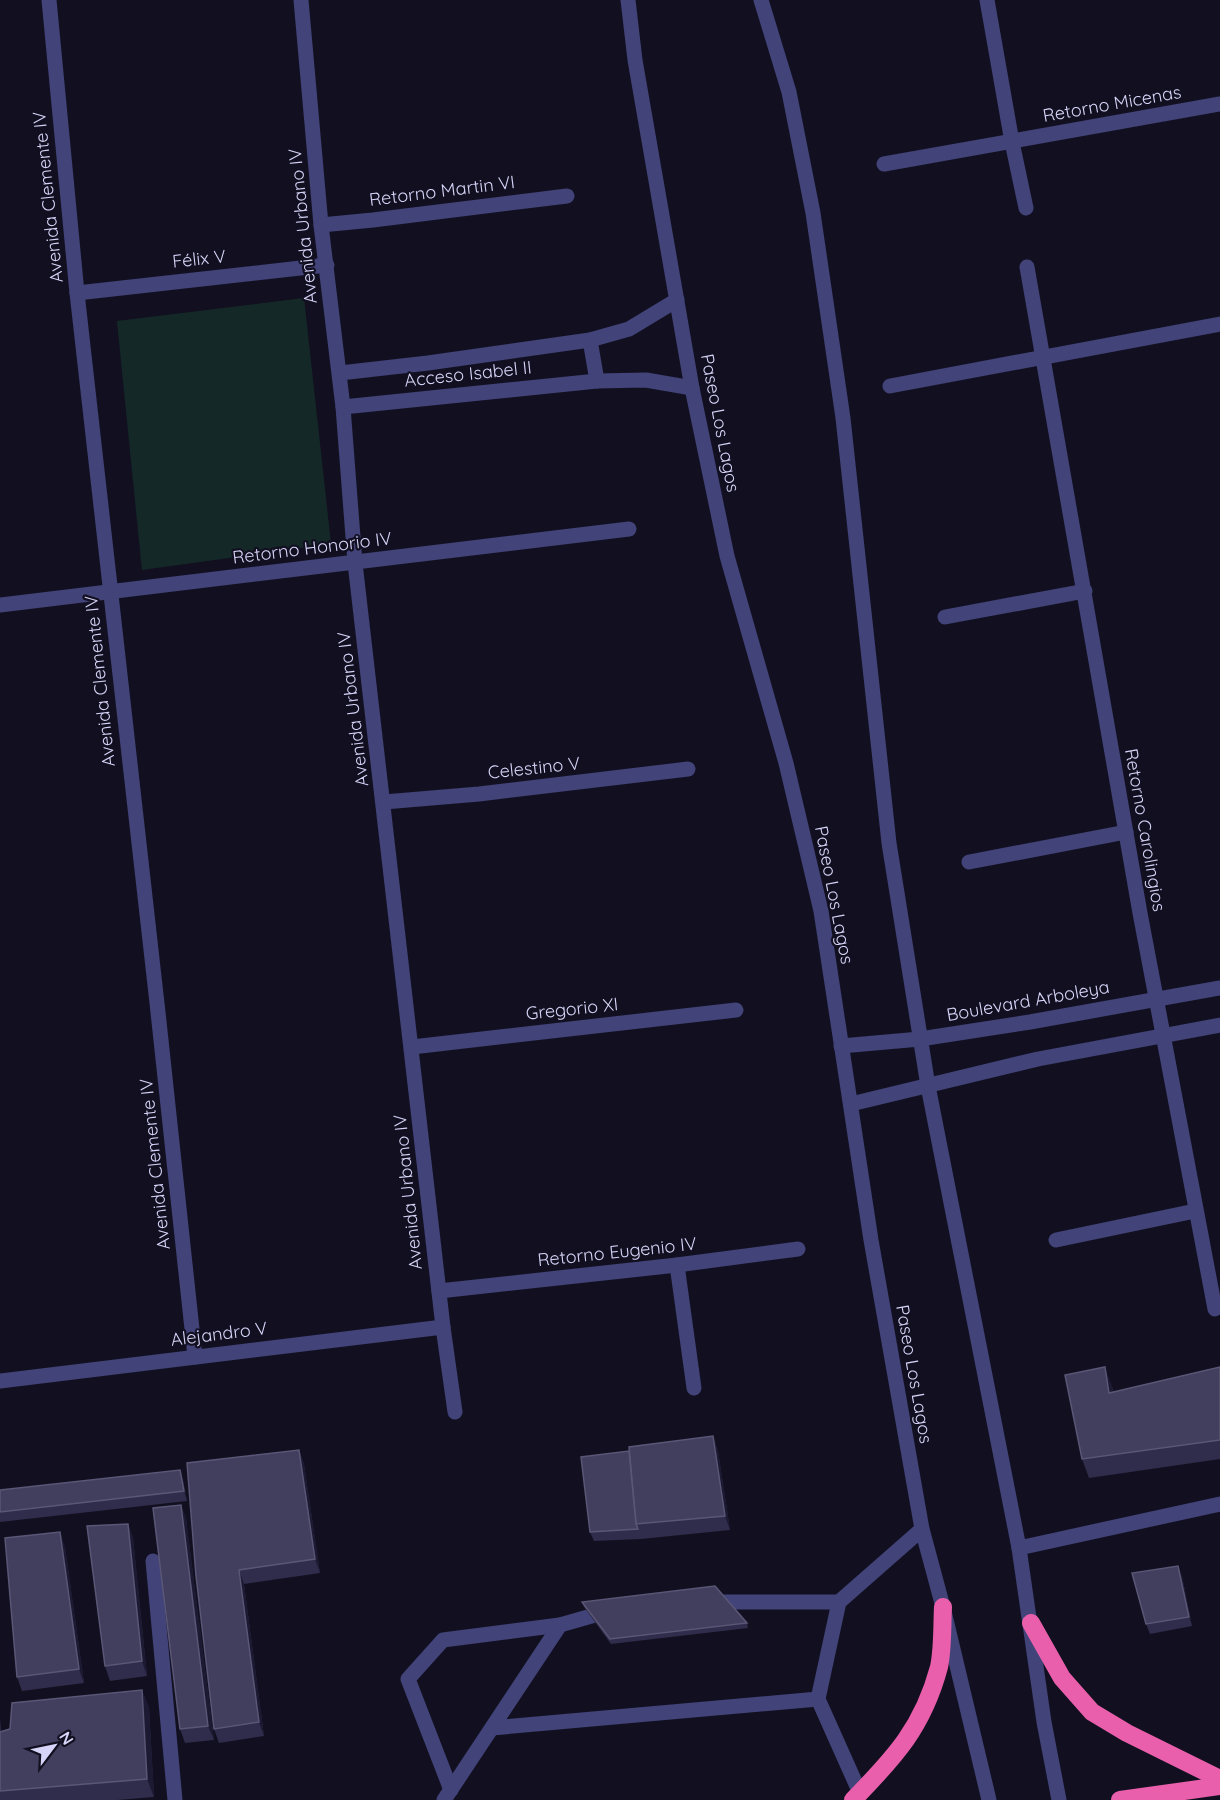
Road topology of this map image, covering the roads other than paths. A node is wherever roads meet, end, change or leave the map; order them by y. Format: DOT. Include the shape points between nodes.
graph roads {
  1 [pos="49,0"];
  2 [pos="628,0"];
  3 [pos="761,0"];
  4 [pos="987,0"];
  5 [pos="306,1"];
  6 [pos="1220,104"];
  7 [pos="1012,142"];
  8 [pos="884,164"];
  9 [pos="567,196"];
  10 [pos="1026,208"];
  11 [pos="321,225"];
  12 [pos="327,266"];
  13 [pos="1027,267"];
  14 [pos="77,293"];
  15 [pos="677,300"];
  16 [pos="1220,324"];
  17 [pos="590,340"];
  18 [pos="1041,357"];
  19 [pos="340,373"];
  20 [pos="597,381"];
  21 [pos="890,386"];
  22 [pos="692,388"];
  23 [pos="343,407"];
  24 [pos="629,529"];
  25 [pos="356,563"];
  26 [pos="1085,591"];
  27 [pos="110,593"];
  28 [pos="0,605"];
  29 [pos="945,617"];
  30 [pos="688,769"];
  31 [pos="384,802"];
  32 [pos="1126,832"];
  33 [pos="969,862"];
  34 [pos="1220,988"];
  35 [pos="1156,999"];
  36 [pos="736,1010"];
  37 [pos="1220,1025"];
  38 [pos="1164,1035"];
  39 [pos="920,1039"];
  40 [pos="841,1046"];
  41 [pos="412,1047"];
  42 [pos="928,1086"];
  43 [pos="851,1104"];
  44 [pos="1195,1211"];
  45 [pos="1056,1240"];
  46 [pos="798,1249"];
  47 [pos="677,1265"];
  48 [pos="439,1291"];
  49 [pos="1215,1309"];
  50 [pos="443,1326"];
  51 [pos="195,1357"];
  52 [pos="0,1381"];
  53 [pos="694,1388"];
  54 [pos="455,1412"];
  55 [pos="1220,1504"];
  56 [pos="922,1529"];
  57 [pos="1019,1548"];
  58 [pos="153,1561"];
  59 [pos="697,1602"];
  60 [pos="839,1602"];
  61 [pos="627,1606"];
  62 [pos="943,1607"];
  63 [pos="1031,1623"];
  64 [pos="560,1625"];
  65 [pos="818,1699"];
  66 [pos="492,1728"];
  67 [pos="1220,1779"];
  68 [pos="1220,1786"];
  69 [pos="448,1795"];
  70 [pos="857,1796"];
  71 [pos="175,1800"];
  72 [pos="989,1800"];
  73 [pos="1059,1800"];
  74 [pos="1120,1800"];
  1 -- 14 [label="street, Avenida Clemente IV"];
  2 -- 15 [label="street, Paseo Los Lagos"];
  3 -- 39 [label="street" via="789,92 828,308 890,843"];
  4 -- 7 [label="street"];
  5 -- 11 [label="street, Avenida Urbano IV"];
  6 -- 7 [label="street, Retorno Micenas"];
  7 -- 8 [label="street, Retorno Micenas"];
  7 -- 10 [label="street"];
  9 -- 11 [label="street, Retorno Martin VI"];
  11 -- 12 [label="street, Avenida Urbano IV"];
  12 -- 14 [label="street, Félix V"];
  12 -- 19 [label="street, Avenida Urbano IV"];
  13 -- 18 [label="street, Retorno Carolingios"];
  14 -- 27 [label="street, Avenida Clemente IV"];
  15 -- 17 [label="street, Acceso Isabel II" via="629,328"];
  15 -- 22 [label="street, Paseo Los Lagos"];
  16 -- 18 [label="street"];
  17 -- 19 [label="street, Acceso Isabel II"];
  17 -- 20 [label="street"];
  18 -- 21 [label="street"];
  18 -- 26 [label="street, Retorno Carolingios"];
  19 -- 23 [label="street, Avenida Urbano IV"];
  20 -- 22 [label="street, Acceso Isabel II" via="646,380"];
  20 -- 23 [label="street, Acceso Isabel II"];
  22 -- 40 [label="street, Paseo Los Lagos" via="728,556 786,763 821,911"];
  23 -- 25 [label="street, Avenida Urbano IV"];
  24 -- 25 [label="street, Retorno Honorio IV"];
  25 -- 27 [label="street, Retorno Honorio IV"];
  25 -- 31 [label="street, Avenida Urbano IV"];
  26 -- 29 [label="street"];
  26 -- 32 [label="street, Retorno Carolingios"];
  27 -- 28 [label="street, Retorno Honorio IV"];
  27 -- 51 [label="street, Avenida Clemente IV"];
  30 -- 31 [label="street, Celestino V"];
  31 -- 41 [label="street, Avenida Urbano IV"];
  32 -- 33 [label="street"];
  32 -- 35 [label="street, Retorno Carolingios"];
  34 -- 35 [label="street, Boulevard Arboleya"];
  35 -- 38 [label="street, Retorno Carolingios"];
  35 -- 39 [label="street, Boulevard Arboleya"];
  36 -- 41 [label="street, Gregorio XI"];
  37 -- 38 [label="street"];
  38 -- 42 [label="street" via="1038,1059"];
  38 -- 44 [label="street, Retorno Carolingios"];
  39 -- 40 [label="street, Boulevard Arboleya"];
  39 -- 42 [label="street"];
  40 -- 43 [label="street, Paseo Los Lagos"];
  41 -- 48 [label="street, Avenida Urbano IV"];
  42 -- 43 [label="street"];
  42 -- 57 [label="street"];
  43 -- 56 [label="street, Paseo Los Lagos"];
  44 -- 45 [label="street"];
  44 -- 49 [label="street, Retorno Carolingios"];
  46 -- 47 [label="street, Retorno Eugenio IV"];
  47 -- 48 [label="street, Retorno Eugenio IV"];
  47 -- 53 [label="street"];
  48 -- 50 [label="street, Avenida Urbano IV"];
  50 -- 51 [label="street, Alejandro V"];
  50 -- 54 [label="street, Avenida Urbano IV"];
  51 -- 52 [label="street, Alejandro V"];
  55 -- 57 [label="street"];
  56 -- 60 [label="street"];
  56 -- 62 [label="street, Paseo Los Lagos"];
  57 -- 63 [label="street"];
  58 -- 71 [label="street"];
  59 -- 60 [label="street"];
  60 -- 65 [label="street"];
  61 -- 64 [label="street"];
  62 -- 70 [label="highway" via="939,1665 917,1724 897,1754"];
  62 -- 72 [label="street, Paseo Los Lagos"];
  63 -- 67 [label="highway" via="1062,1678 1092,1712 1127,1734"];
  63 -- 73 [label="street"];
  64 -- 66 [label="street"];
  64 -- 69 [label="street" via="443,1640 408,1679"];
  65 -- 66 [label="street"];
  65 -- 70 [label="street"];
  66 -- 69 [label="street"];
  68 -- 74 [label="highway"];
}
